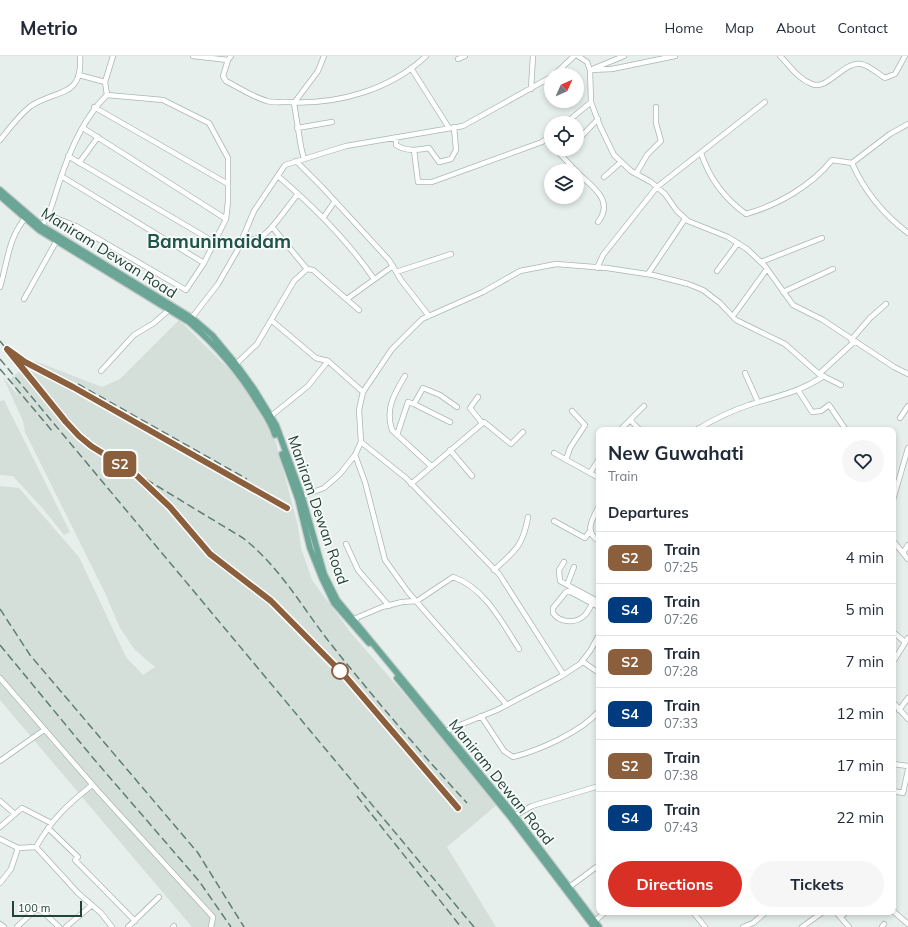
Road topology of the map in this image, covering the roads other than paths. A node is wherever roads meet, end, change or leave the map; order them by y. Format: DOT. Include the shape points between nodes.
graph roads {
  1 [pos="80,56"];
  2 [pos="112,56"];
  3 [pos="193,56"];
  4 [pos="324,56"];
  5 [pos="426,56"];
  6 [pos="465,56"];
  7 [pos="533,56"];
  8 [pos="574,56"];
  9 [pos="578,56"];
  10 [pos="624,56"];
  11 [pos="676,56"];
  12 [pos="780,56"];
  13 [pos="905,56"];
  14 [pos="230,58"];
  15 [pos="458,59"];
  16 [pos="411,68"];
  17 [pos="561,68"];
  18 [pos="590,70"];
  19 [pos="78,75"];
  20 [pos="544,81"];
  21 [pos="106,82"];
  22 [pos="531,89"];
  23 [pos="108,95"];
  24 [pos="591,102"];
  25 [pos="766,102"];
  26 [pos="294,103"];
  27 [pos="94,107"];
  28 [pos="656,107"];
  29 [pos="574,116"];
  30 [pos="598,119"];
  31 [pos="332,122"];
  32 [pos="908,124"];
  33 [pos="83,128"];
  34 [pos="297,128"];
  35 [pos="451,128"];
  36 [pos="584,134"];
  37 [pos="98,137"];
  38 [pos="396,137"];
  39 [pos="0,140"];
  40 [pos="544,140"];
  41 [pos="414,150"];
  42 [pos="701,153"];
  43 [pos="68,156"];
  44 [pos="562,156"];
  45 [pos="304,159"];
  46 [pos="296,161"];
  47 [pos="79,162"];
  48 [pos="621,162"];
  49 [pos="852,163"];
  50 [pos="569,164"];
  51 [pos="636,174"];
  52 [pos="61,176"];
  53 [pos="279,177"];
  54 [pos="604,177"];
  55 [pos="584,180"];
  56 [pos="228,184"];
  57 [pos="657,187"];
  58 [pos="0,190"];
  59 [pos="298,194"];
  60 [pos="0,196"];
  61 [pos="336,201"];
  62 [pos="48,214"];
  63 [pos="27,216"];
  64 [pos="323,218"];
  65 [pos="226,219"];
  66 [pos="685,219"];
  67 [pos="598,222"];
  68 [pos="40,228"];
  69 [pos="273,228"];
  70 [pos="908,234"];
  71 [pos="822,238"];
  72 [pos="56,240"];
  73 [pos="214,242"];
  74 [pos="240,242"];
  75 [pos="738,243"];
  76 [pos="452,254"];
  77 [pos="761,262"];
  78 [pos="204,263"];
  79 [pos="393,266"];
  80 [pos="596,268"];
  81 [pos="308,269"];
  82 [pos="767,269"];
  83 [pos="833,269"];
  84 [pos="717,271"];
  85 [pos="396,272"];
  86 [pos="648,274"];
  87 [pos="374,279"];
  88 [pos="0,287"];
  89 [pos="783,292"];
  90 [pos="24,299"];
  91 [pos="347,299"];
  92 [pos="886,304"];
  93 [pos="171,308"];
  94 [pos="359,310"];
  95 [pos="429,316"];
  96 [pos="732,316"];
  97 [pos="191,320"];
  98 [pos="270,320"];
  99 [pos="852,341"];
  100 [pos="328,361"];
  101 [pos="234,366"];
  102 [pos="101,371"];
  103 [pos="745,373"];
  104 [pos="908,374"];
  105 [pos="821,375"];
  106 [pos="405,376"];
  107 [pos="842,385"];
  108 [pos="798,390"];
  109 [pos="363,392"];
  110 [pos="478,397"];
  111 [pos="758,402"];
  112 [pos="414,404"];
  113 [pos="644,406"];
  114 [pos="908,406"];
  115 [pos="457,407"];
  116 [pos="572,411"];
  117 [pos="271,416"];
  118 [pos="900,418"];
  119 [pos="630,420"];
  120 [pos="450,422"];
  121 [pos="482,423"];
  122 [pos="623,427"];
  123 [pos="637,427"];
  124 [pos="701,427"];
  125 [pos="844,427"];
  126 [pos="523,432"];
  127 [pos="397,435"];
  128 [pos="361,442"];
  129 [pos="908,448"];
  130 [pos="450,450"];
  131 [pos="554,453"];
  132 [pos="355,455"];
  133 [pos="566,460"];
  134 [pos="596,464"];
  135 [pos="431,466"];
  136 [pos="590,473"];
  137 [pos="472,476"];
  138 [pos="596,476"];
  139 [pos="411,484"];
  140 [pos="896,490"];
  141 [pos="302,496"];
  142 [pos="596,512"];
  143 [pos="528,517"];
  144 [pos="554,521"];
  145 [pos="590,531"];
  146 [pos="596,539"];
  147 [pos="346,544"];
  148 [pos="896,545"];
  149 [pos="908,545"];
  150 [pos="903,554"];
  151 [pos="908,559"];
  152 [pos="564,562"];
  153 [pos="574,567"];
  154 [pos="494,570"];
  155 [pos="567,585"];
  156 [pos="596,600"];
  157 [pos="417,601"];
  158 [pos="592,604"];
  159 [pos="389,606"];
  160 [pos="596,606"];
  161 [pos="354,619"];
  162 [pos="896,634"];
  163 [pos="596,640"];
  164 [pos="907,640"];
  165 [pos="519,649"];
  166 [pos="896,657"];
  167 [pos="582,661"];
  168 [pos="596,670"];
  169 [pos="564,674"];
  170 [pos="0,678"];
  171 [pos="908,698"];
  172 [pos="507,705"];
  173 [pos="896,705"];
  174 [pos="900,710"];
  175 [pos="596,714"];
  176 [pos="481,716"];
  177 [pos="908,719"];
  178 [pos="44,730"];
  179 [pos="443,732"];
  180 [pos="0,761"];
  181 [pos="896,764"];
  182 [pos="908,766"];
  183 [pos="908,770"];
  184 [pos="92,785"];
  185 [pos="596,787"];
  186 [pos="896,792"];
  187 [pos="0,801"];
  188 [pos="15,814"];
  189 [pos="513,816"];
  190 [pos="49,825"];
  191 [pos="0,827"];
  192 [pos="0,839"];
  193 [pos="534,845"];
  194 [pos="36,847"];
  195 [pos="18,848"];
  196 [pos="596,868"];
  197 [pos="0,883"];
  198 [pos="568,888"];
  199 [pos="159,897"];
  200 [pos="92,905"];
  201 [pos="896,914"];
  202 [pos="602,915"];
  203 [pos="695,915"];
  204 [pos="762,915"];
  205 [pos="819,915"];
  206 [pos="843,915"];
  207 [pos="840,917"];
  208 [pos="134,921"];
  209 [pos="0,924"];
  210 [pos="594,924"];
  211 [pos="908,924"];
  212 [pos="4,927"];
  213 [pos="17,927"];
  214 [pos="59,927"];
  215 [pos="66,927"];
  216 [pos="112,927"];
  217 [pos="128,927"];
  218 [pos="211,927"];
  219 [pos="600,927"];
  220 [pos="705,927"];
  221 [pos="743,927"];
  222 [pos="802,927"];
  223 [pos="849,927"];
  1 -- 19 [label="street" via="81,71"];
  2 -- 21 [label="street"];
  3 -- 14 [label="street"];
  4 -- 26 [label="street" via="318,71"];
  5 -- 16 [label="street"];
  6 -- 15 [label="street"];
  7 -- 22 [label="street"];
  8 -- 17 [label="street"];
  9 -- 18 [label="street" via="587,62"];
  10 -- 18 [label="street"];
  11 -- 18 [label="street" via="620,68"];
  12 -- 13 [label="street" via="799,76 813,85 823,84 852,64 862,64 885,78 895,74"];
  14 -- 26 [label="street" via="223,76 226,81 267,102"];
  16 -- 26 [label="street" via="364,92 329,101"];
  16 -- 35 [label="street"];
  18 -- 24 [label="street"];
  19 -- 21 [label="street"];
  19 -- 39 [label="street" via="67,91 30,107"];
  20 -- 22 [label="street"];
  21 -- 23 [label="street"];
  22 -- 35 [label="street" via="463,126"];
  23 -- 27 [label="street"];
  23 -- 56 [label="street" via="162,100 209,123 228,158"];
  24 -- 29 [label="street"];
  24 -- 30 [label="street"];
  25 -- 42 [label="street"];
  26 -- 34 [label="street"];
  27 -- 33 [label="street"];
  27 -- 56 [label="street"];
  28 -- 51 [label="street" via="656,123 661,141"];
  30 -- 36 [label="street"];
  30 -- 48 [label="street" via="614,155"];
  31 -- 34 [label="street"];
  32 -- 49 [label="street" via="890,134"];
  33 -- 37 [label="street"];
  33 -- 43 [label="street"];
  34 -- 45 [label="street"];
  35 -- 38 [label="street"];
  35 -- 41 [label="street" via="456,150 451,159 439,162 429,148"];
  37 -- 47 [label="street"];
  37 -- 65 [label="street"];
  38 -- 41 [label="street" via="396,145 402,149"];
  38 -- 45 [label="street" via="346,146"];
  40 -- 41 [label="street" via="432,182 418,182"];
  42 -- 49 [label="street" via="707,170 719,188 746,214 764,209 786,198 824,170 832,160"];
  42 -- 57 [label="street"];
  43 -- 47 [label="street"];
  43 -- 52 [label="street"];
  44 -- 50 [label="street"];
  45 -- 46 [label="street"];
  46 -- 61 [label="street"];
  46 -- 74 [label="street" via="285,165 276,177 254,211"];
  47 -- 73 [label="street"];
  48 -- 51 [label="street"];
  48 -- 54 [label="street"];
  49 -- 70 [label="street" via="865,189 875,202"];
  51 -- 57 [label="street"];
  52 -- 62 [label="street"];
  52 -- 78 [label="street"];
  53 -- 59 [label="street"];
  55 -- 67 [label="street" via="603,200 604,214"];
  56 -- 65 [label="street"];
  57 -- 66 [label="street"];
  57 -- 80 [label="street"];
  58 -- 63 [label="main road, Maniram Dewan Road"];
  59 -- 64 [label="street"];
  59 -- 69 [label="street"];
  60 -- 63 [label="main road, Maniram Dewan Road"];
  61 -- 64 [label="street"];
  61 -- 79 [label="street"];
  62 -- 68 [label="street"];
  62 -- 78 [label="street" via="76,226 186,290"];
  63 -- 68 [label="main road, Maniram Dewan Road"];
  63 -- 88 [label="street" via="17,227 12,239"];
  64 -- 87 [label="street"];
  65 -- 73 [label="street"];
  66 -- 75 [label="street"];
  66 -- 86 [label="street"];
  68 -- 72 [label="main road, Maniram Dewan Road"];
  68 -- 93 [label="main road, Maniram Dewan Road"];
  69 -- 74 [label="street" via="261,237"];
  69 -- 81 [label="street"];
  71 -- 77 [label="street"];
  72 -- 90 [label="street"];
  72 -- 93 [label="main road, Maniram Dewan Road"];
  73 -- 78 [label="street"];
  74 -- 97 [label="street" via="218,284"];
  75 -- 77 [label="street"];
  75 -- 84 [label="street"];
  76 -- 85 [label="street"];
  77 -- 82 [label="street"];
  79 -- 85 [label="street"];
  79 -- 87 [label="street"];
  80 -- 86 [label="street"];
  80 -- 95 [label="street" via="556,264 520,271 483,292"];
  81 -- 91 [label="street" via="313,270"];
  81 -- 98 [label="street" via="294,281"];
  82 -- 89 [label="street"];
  82 -- 96 [label="street"];
  83 -- 89 [label="street"];
  85 -- 95 [label="street"];
  86 -- 96 [label="street" via="703,290"];
  87 -- 91 [label="street"];
  89 -- 99 [label="street" via="793,305 824,320"];
  91 -- 94 [label="street"];
  92 -- 99 [label="street" via="870,318"];
  93 -- 97 [label="main road, Maniram Dewan Road"];
  93 -- 102 [label="street" via="154,323 134,335"];
  95 -- 109 [label="street" via="422,319 392,349"];
  96 -- 105 [label="street" via="786,344"];
  97 -- 101 [label="main road, Maniram Dewan Road" via="212,335"];
  98 -- 100 [label="street" via="316,358"];
  98 -- 101 [label="street" via="257,344"];
  99 -- 104 [label="street"];
  99 -- 105 [label="street"];
  100 -- 109 [label="street"];
  100 -- 117 [label="street" via="308,386"];
  101 -- 117 [label="main road, Maniram Dewan Road"];
  101 -- 179 [label="main road, Maniram Dewan Road" via="273,428 298,499 310,548 334,603"];
  103 -- 111 [label="street"];
  105 -- 107 [label="street"];
  105 -- 108 [label="street" via="806,388"];
  106 -- 127 [label="street" via="389,408 389,422"];
  108 -- 111 [label="street"];
  108 -- 125 [label="street" via="812,412 821,411 829,405"];
  109 -- 128 [label="street" via="359,410"];
  110 -- 121 [label="street" via="470,408"];
  111 -- 124 [label="street" via="718,417"];
  112 -- 115 [label="street" via="423,388 440,395"];
  112 -- 120 [label="street"];
  112 -- 127 [label="street" via="406,404"];
  113 -- 119 [label="street"];
  114 -- 118 [label="street"];
  116 -- 133 [label="street" via="585,425 570,448"];
  117 -- 141 [label="main road, Maniram Dewan Road"];
  119 -- 122 [label="street"];
  119 -- 123 [label="street"];
  121 -- 126 [label="street" via="511,444"];
  121 -- 130 [label="street"];
  127 -- 135 [label="street"];
  128 -- 132 [label="street"];
  128 -- 139 [label="street"];
  129 -- 140 [label="street"];
  130 -- 135 [label="street"];
  130 -- 137 [label="street"];
  131 -- 133 [label="street"];
  132 -- 141 [label="street" via="340,474 324,488"];
  132 -- 157 [label="street" via="365,482 385,560"];
  133 -- 136 [label="street"];
  134 -- 136 [label="street"];
  135 -- 139 [label="street"];
  136 -- 138 [label="street"];
  139 -- 154 [label="street"];
  141 -- 161 [label="main road, Maniram Dewan Road" via="324,574 337,600"];
  142 -- 145 [label="street" via="590,523"];
  143 -- 154 [label="street" via="524,537 519,546"];
  144 -- 145 [label="street" via="585,538"];
  145 -- 146 [label="street"];
  147 -- 159 [label="street" via="358,570"];
  148 -- 150 [label="street"];
  149 -- 150 [label="street"];
  150 -- 151 [label="street"];
  152 -- 155 [label="street" via="559,570 560,581"];
  153 -- 155 [label="street"];
  154 -- 169 [label="street"];
  155 -- 156 [label="street"];
  157 -- 159 [label="street"];
  157 -- 165 [label="street" via="453,577 463,580 479,592"];
  157 -- 172 [label="street"];
  158 -- 158 [label="street" via="566,592 553,608 553,613 559,619 570,622 586,614"];
  158 -- 160 [label="street"];
  159 -- 161 [label="street"];
  161 -- 179 [label="main road, Maniram Dewan Road"];
  162 -- 164 [label="street"];
  163 -- 167 [label="street"];
  164 -- 166 [label="street"];
  167 -- 168 [label="street"];
  167 -- 169 [label="street"];
  169 -- 172 [label="street"];
  170 -- 178 [label="street"];
  171 -- 174 [label="street"];
  172 -- 176 [label="street"];
  173 -- 174 [label="street"];
  174 -- 177 [label="street"];
  175 -- 176 [label="street" via="569,734 513,757 504,751"];
  176 -- 179 [label="street"];
  178 -- 180 [label="street"];
  178 -- 184 [label="street"];
  179 -- 189 [label="main road, Maniram Dewan Road"];
  181 -- 182 [label="street"];
  183 -- 186 [label="street" via="903,793"];
  184 -- 190 [label="street" via="72,800"];
  184 -- 218 [label="street" via="213,918"];
  185 -- 189 [label="street" via="532,806"];
  187 -- 188 [label="street"];
  188 -- 190 [label="street" via="22,808"];
  188 -- 191 [label="street"];
  189 -- 193 [label="main road, Maniram Dewan Road"];
  190 -- 194 [label="street"];
  190 -- 208 [label="street" via="78,857 75,860"];
  192 -- 195 [label="street"];
  193 -- 198 [label="main road, Maniram Dewan Road"];
  193 -- 210 [label="main road, Maniram Dewan Road"];
  194 -- 195 [label="street"];
  194 -- 200 [label="street"];
  195 -- 197 [label="street" via="11,868"];
  196 -- 198 [label="street"];
  198 -- 210 [label="main road, Maniram Dewan Road"];
  199 -- 208 [label="street"];
  200 -- 215 [label="street"];
  200 -- 216 [label="street"];
  201 -- 211 [label="street"];
  202 -- 210 [label="street"];
  203 -- 220 [label="street"];
  204 -- 221 [label="street"];
  205 -- 222 [label="street"];
  206 -- 207 [label="street"];
  207 -- 223 [label="street"];
  208 -- 217 [label="street"];
  209 -- 212 [label="street"];
  210 -- 219 [label="main road, Maniram Dewan Road"];
  213 -- 214 [label="street" via="36,909 42,911"];
}
